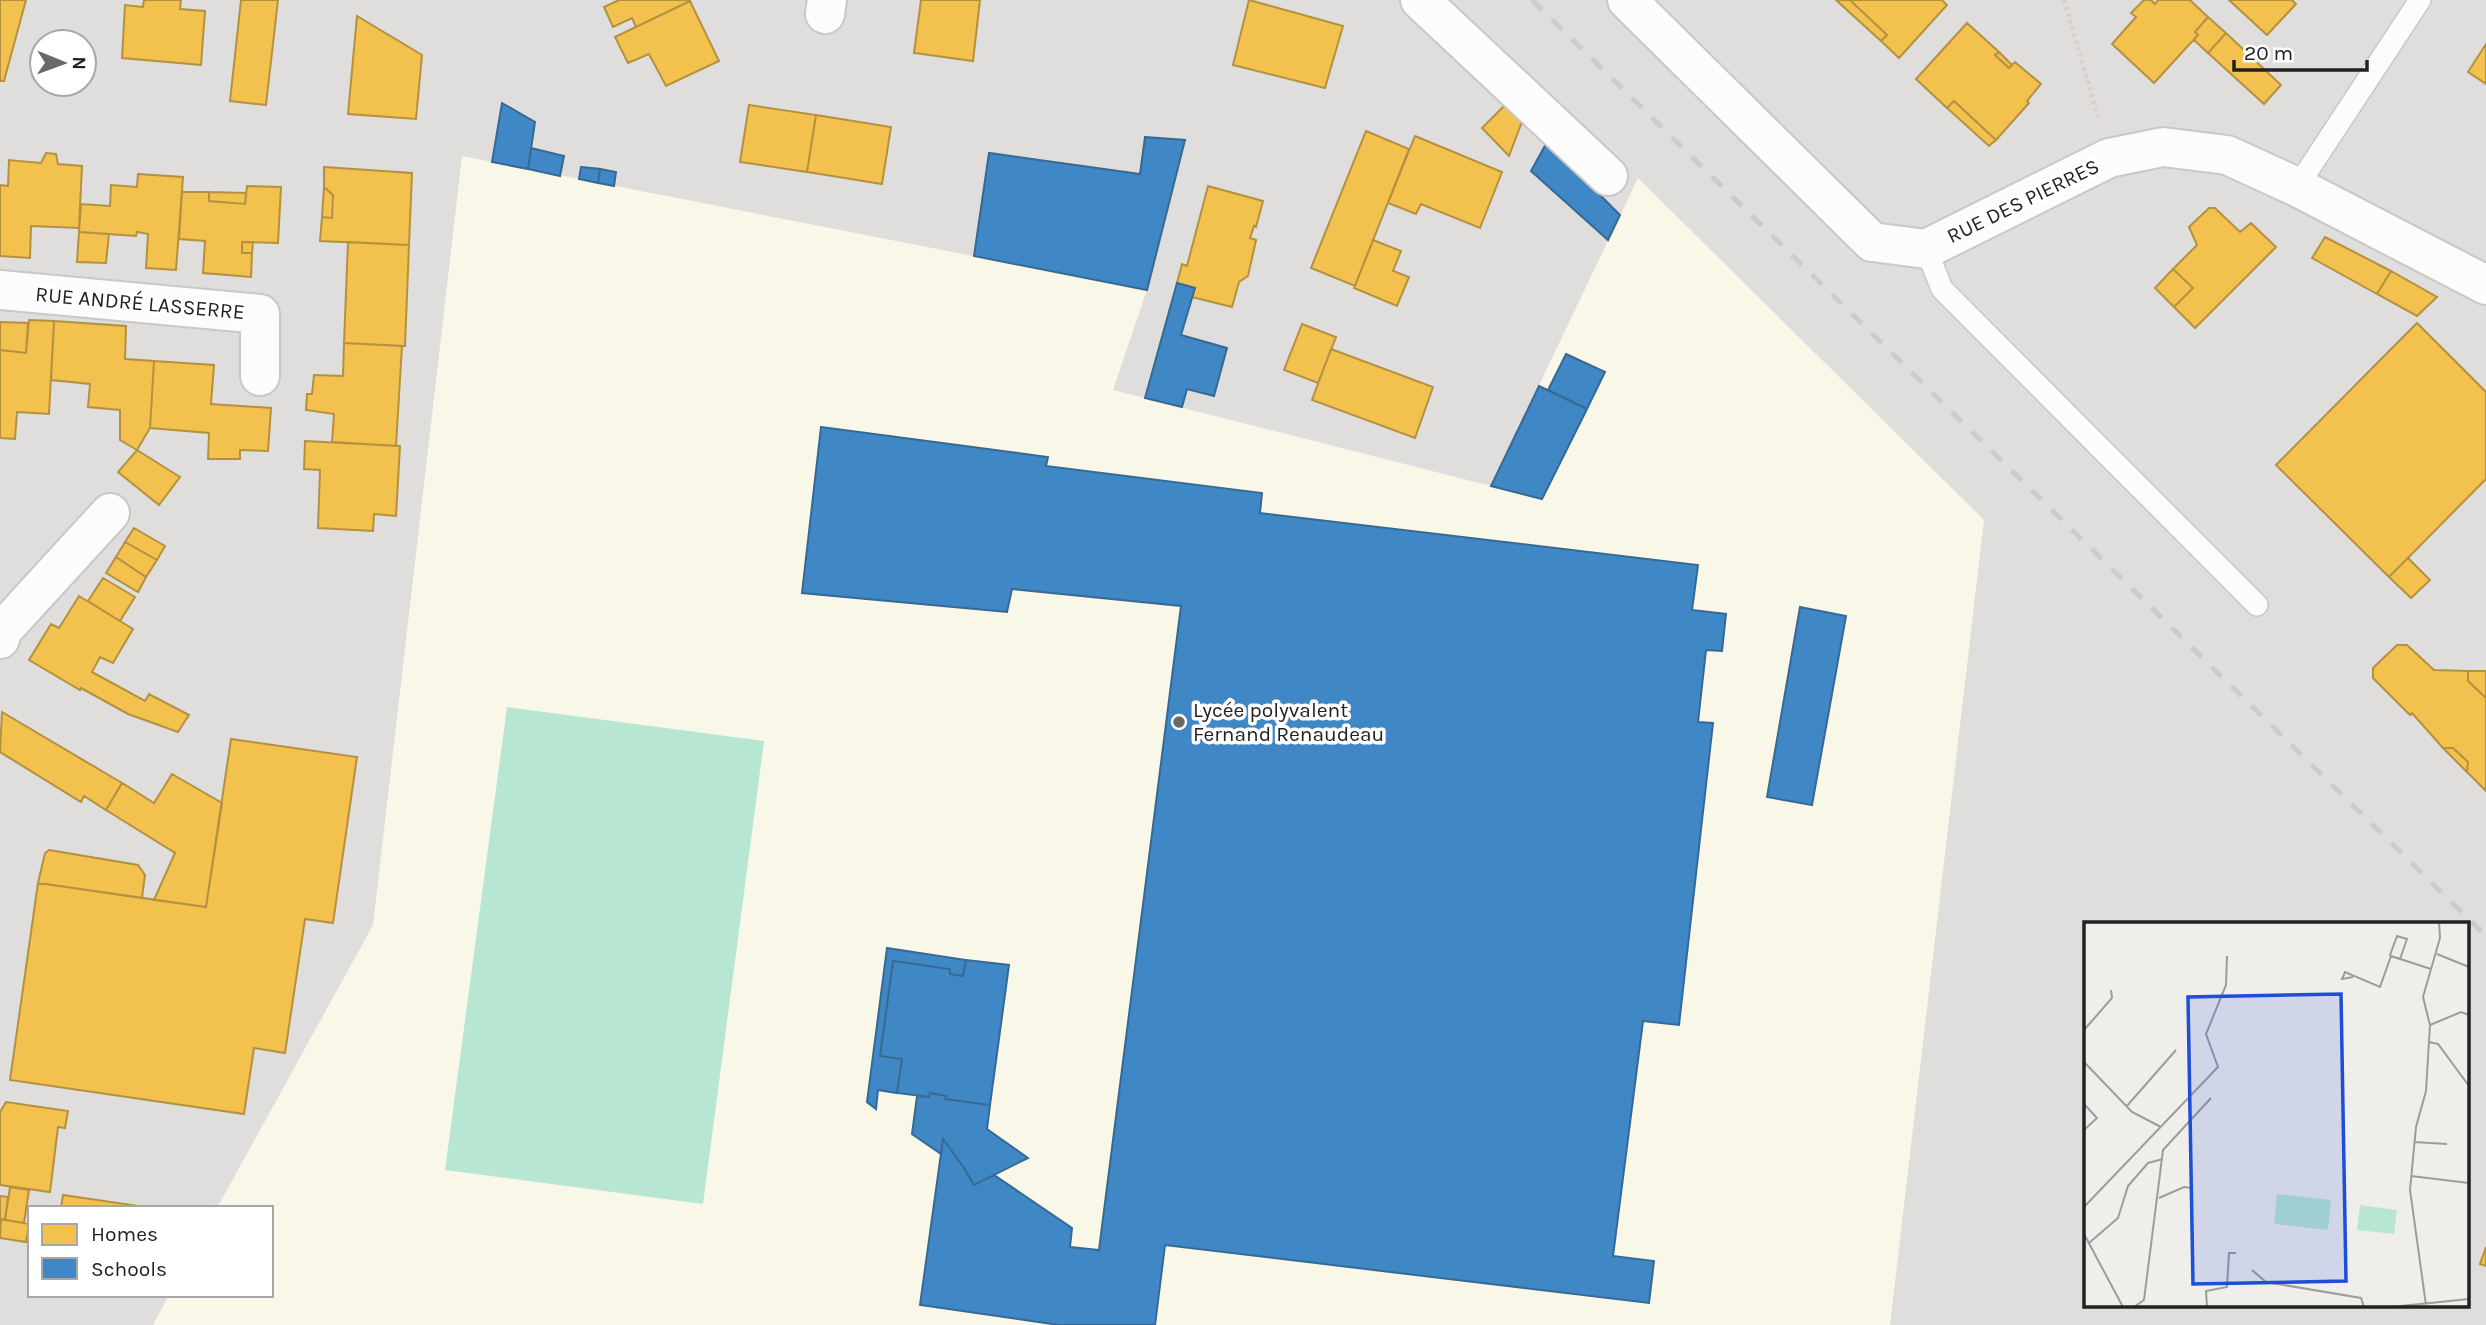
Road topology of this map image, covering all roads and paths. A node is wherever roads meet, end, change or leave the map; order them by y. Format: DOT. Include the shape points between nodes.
graph roads {
  1 [pos="1420,0"];
  2 [pos="1627,0"];
  3 [pos="2064,0"];
  4 [pos="2420,0"];
  5 [pos="2109,158"];
  6 [pos="1608,176"];
  7 [pos="2297,187"];
  8 [pos="1926,249"];
  9 [pos="2486,285"];
  10 [pos="0,290"];
  11 [pos="260,376"];
  12 [pos="110,513"];
  13 [pos="2257,605"];
  14 [pos="0,639"];
  1 -- 6 [label="street"];
  2 -- 8 [label="street, RUE DES PIERRES" via="1872,242"];
  3 -- 5 [label="path"];
  4 -- 7 [label="lane"];
  5 -- 7 [label="street, RUE DES PIERRES" via="2163,147 2227,155"];
  5 -- 8 [label="street, RUE DES PIERRES"];
  7 -- 9 [label="street, RUE DES PIERRES"];
  8 -- 13 [label="lane" via="1942,289"];
  10 -- 11 [label="street, RUE ANDRÉ LASSERRE" via="260,314"];
  12 -- 14 [label="street" via="1,632"];
}
